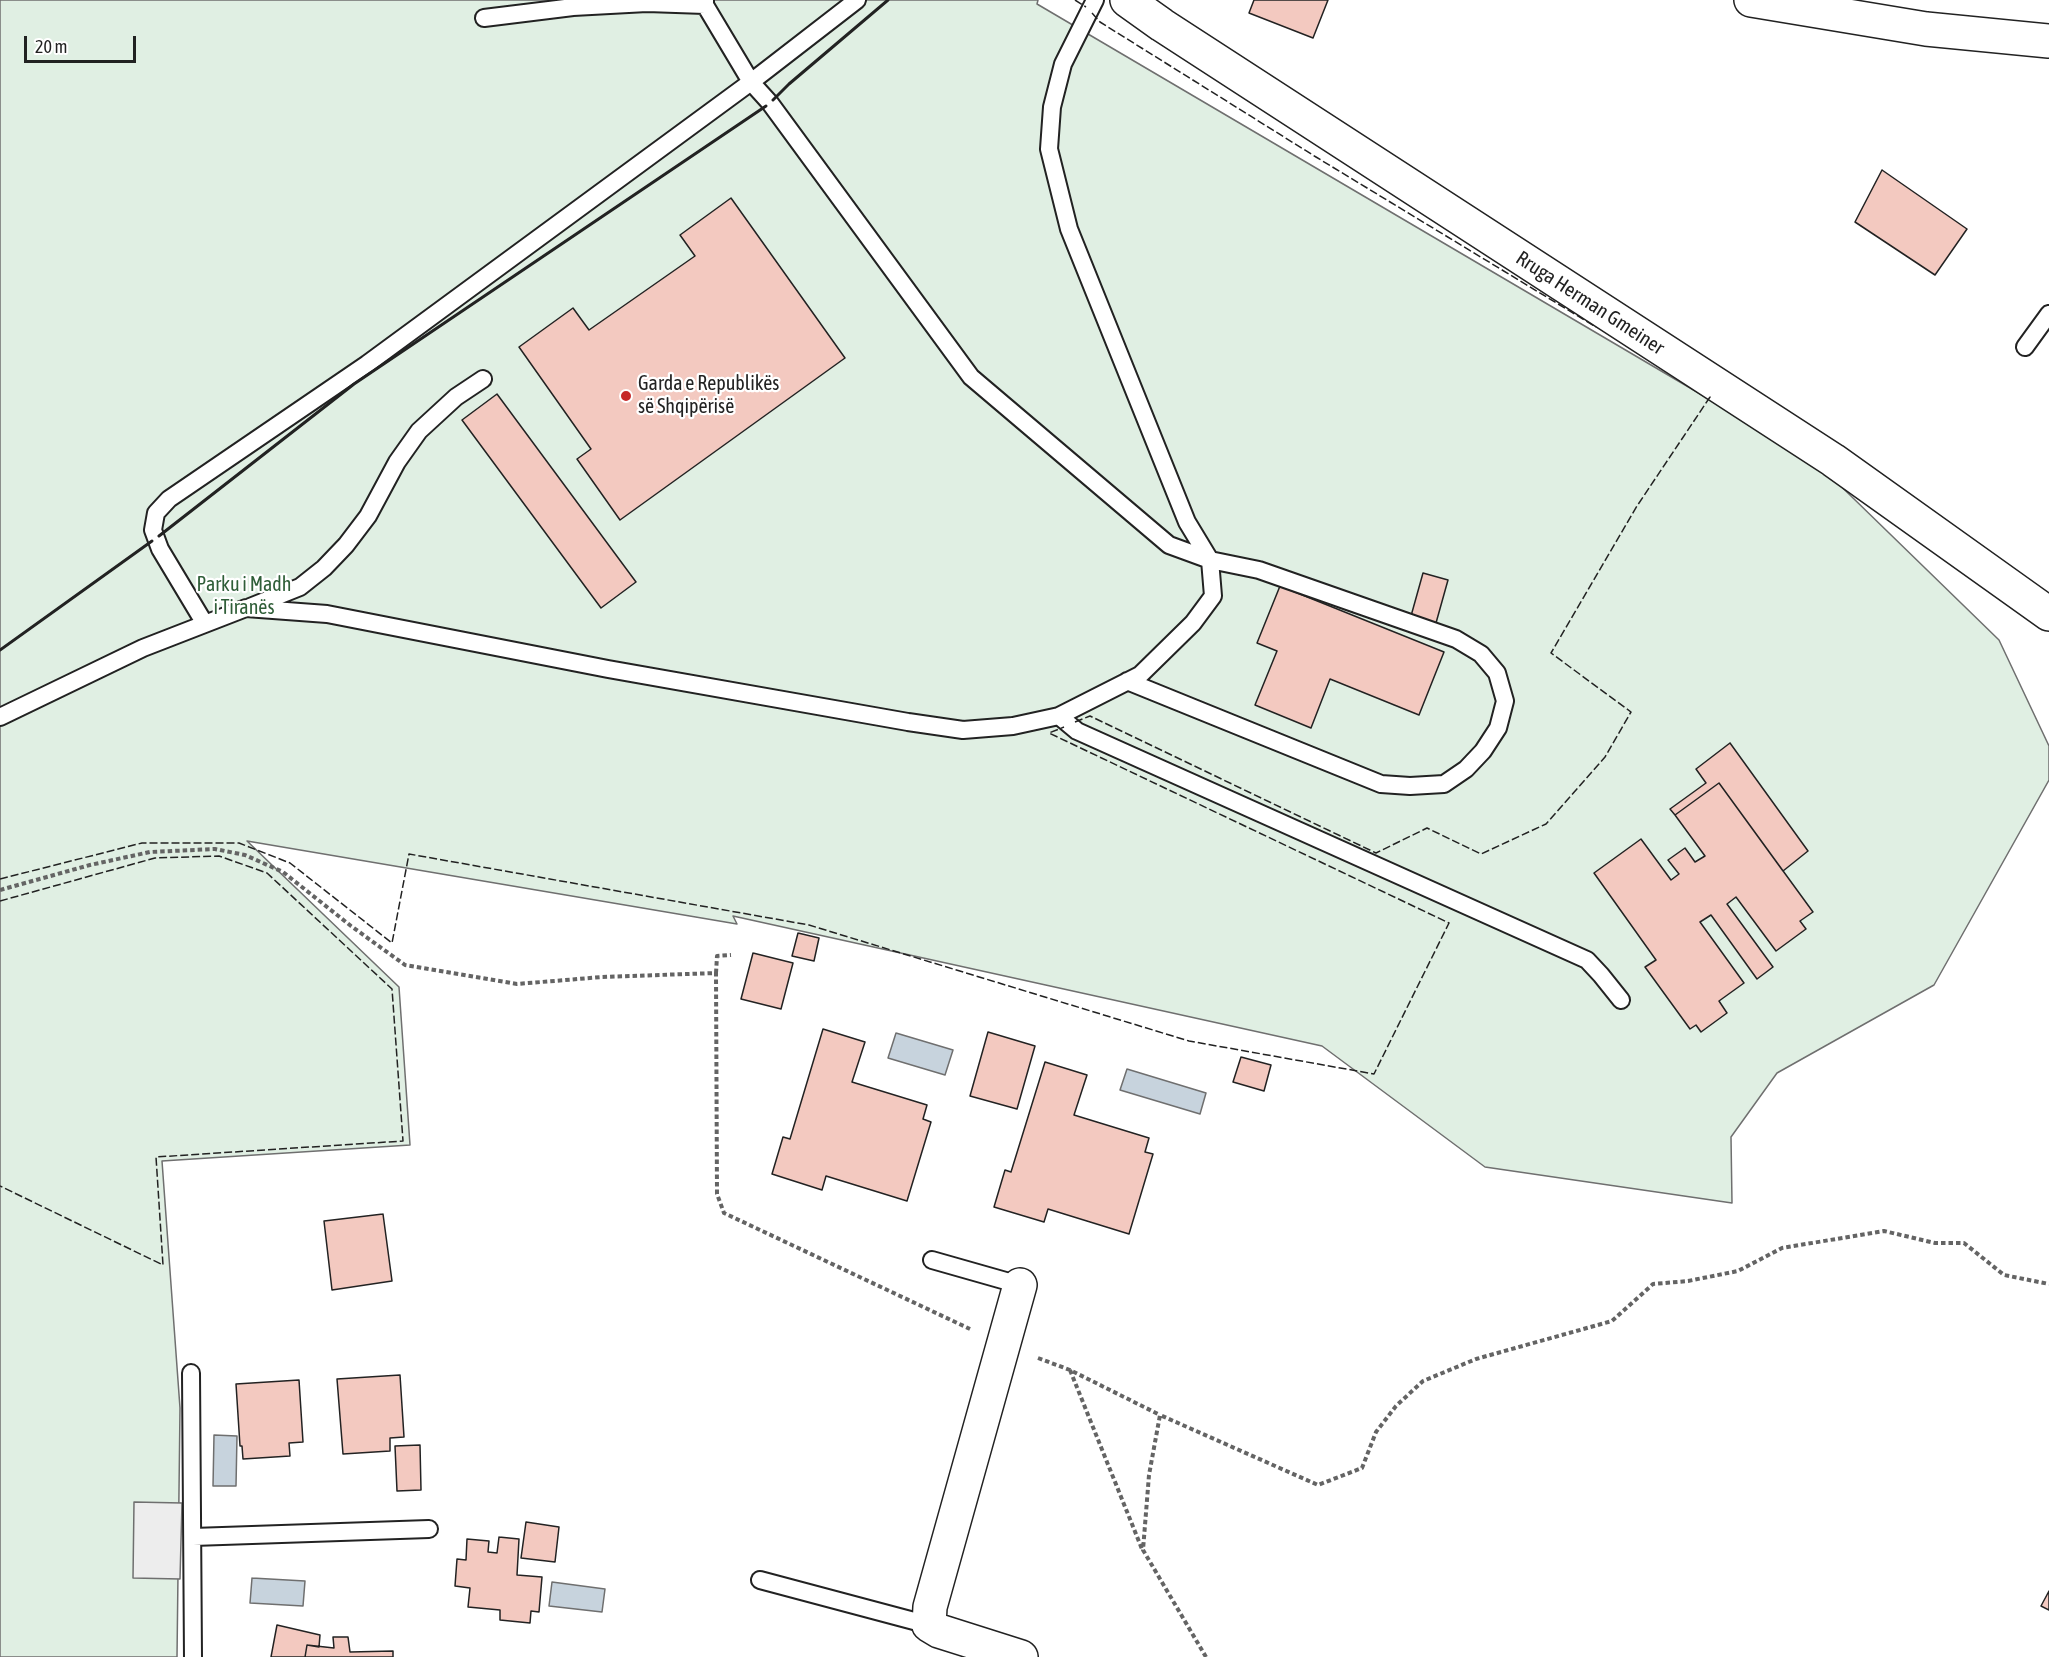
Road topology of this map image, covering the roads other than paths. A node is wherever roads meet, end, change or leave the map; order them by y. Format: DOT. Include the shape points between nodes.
graph roads {
  1 [pos="857,0"];
  2 [pos="1095,0"];
  3 [pos="1127,0"];
  4 [pos="1751,0"];
  5 [pos="705,3"];
  6 [pos="484,18"];
  7 [pos="2049,41"];
  8 [pos="751,82"];
  9 [pos="2049,314"];
  10 [pos="2025,347"];
  11 [pos="483,379"];
  12 [pos="1210,560"];
  13 [pos="246,608"];
  14 [pos="2049,614"];
  15 [pos="206,624"];
  16 [pos="1127,681"];
  17 [pos="0,717"];
  18 [pos="1059,717"];
  19 [pos="1620,1000"];
  20 [pos="932,1260"];
  21 [pos="1020,1285"];
  22 [pos="191,1373"];
  23 [pos="429,1529"];
  24 [pos="193,1537"];
  25 [pos="760,1580"];
  26 [pos="929,1625"];
  27 [pos="193,1657"];
  28 [pos="1021,1657"];
  1 -- 8 [label="lane"];
  2 -- 12 [label="lane" via="1064,64 1052,106 1049,148 1069,229 1188,522"];
  3 -- 14 [label="street, Rruga Herman Gmeiner" via="1833,460"];
  4 -- 7 [label="street" via="1926,29"];
  5 -- 6 [label="lane" via="573,7"];
  5 -- 8 [label="lane"];
  8 -- 12 [label="lane" via="970,377 1169,545"];
  8 -- 15 [label="lane" via="367,364 169,499 156,513 153,530 160,549"];
  9 -- 10 [label="lane"];
  11 -- 13 [label="lane" via="456,397 419,431 368,516 324,568 300,586"];
  12 -- 16 [label="lane" via="1213,596 1193,623 1140,675"];
  12 -- 16 [label="lane" via="1259,570 1456,639 1480,654 1497,673 1505,701 1498,728 1466,769 1444,784 1381,784"];
  13 -- 15 [label="lane"];
  13 -- 18 [label="lane" via="327,614 608,669 963,730"];
  15 -- 17 [label="lane" via="143,648"];
  16 -- 18 [label="lane"];
  18 -- 19 [label="lane" via="1077,731 1587,960"];
  20 -- 21 [label="lane"];
  21 -- 26 [label="street" via="930,1607"];
  22 -- 24 [label="lane"];
  23 -- 24 [label="lane"];
  24 -- 27 [label="lane"];
  25 -- 26 [label="lane"];
  26 -- 28 [label="street"];
}
